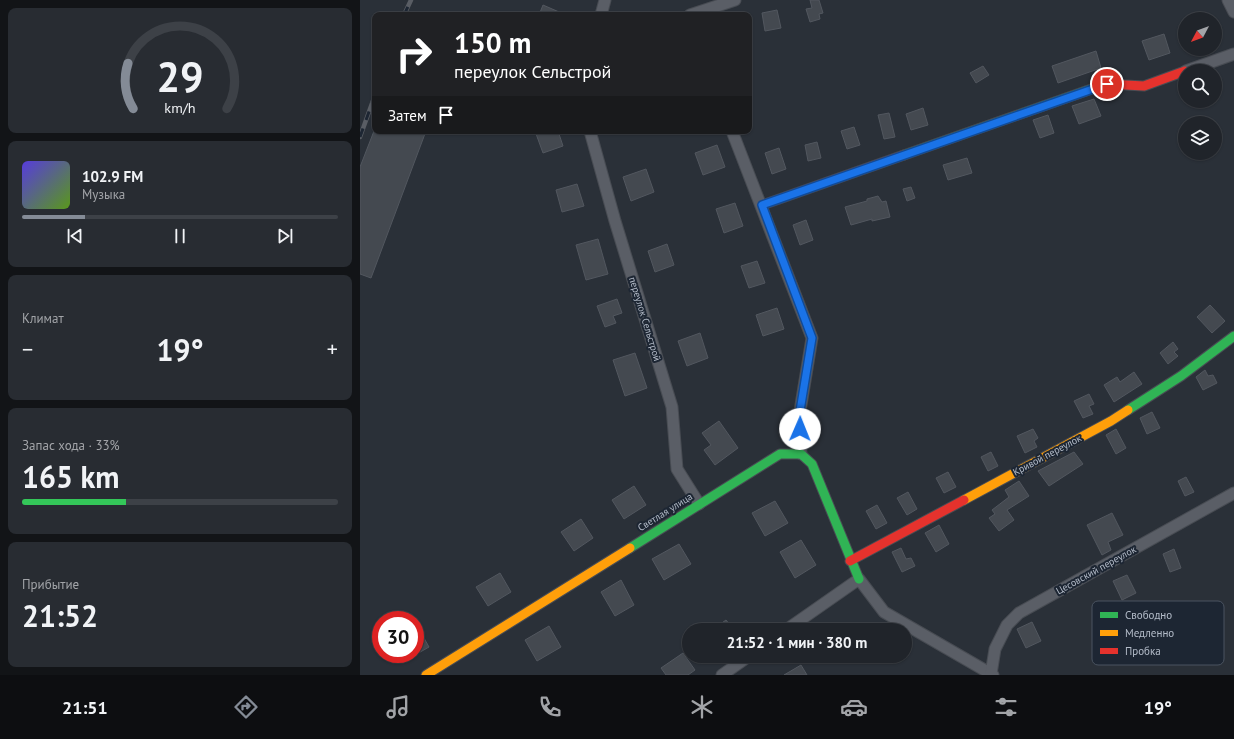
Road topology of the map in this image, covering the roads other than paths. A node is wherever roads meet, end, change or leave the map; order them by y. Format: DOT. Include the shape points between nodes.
graph roads {
  1 [pos="605,0"];
  2 [pos="735,0"];
  3 [pos="1228,0"];
  4 [pos="602,12"];
  5 [pos="699,12"];
  6 [pos="1234,12"];
  7 [pos="1234,54"];
  8 [pos="1206,64"];
  9 [pos="1178,74"];
  10 [pos="591,134"];
  11 [pos="733,134"];
  12 [pos="762,205"];
  13 [pos="1234,336"];
  14 [pos="801,454"];
  15 [pos="1234,493"];
  16 [pos="699,504"];
  17 [pos="850,561"];
  18 [pos="859,579"];
  19 [pos="796,623"];
  20 [pos="739,663"];
  21 [pos="426,675"];
  22 [pos="722,675"];
  23 [pos="992,675"];
  1 -- 4 [label="street"];
  2 -- 5 [label="street"];
  3 -- 6 [label="street"];
  7 -- 8 [label="street"];
  9 -- 12 [label="street" via="1144,86 1107,84"];
  10 -- 16 [label="street, переулок Сельстрой" via="614,221 672,407 677,469"];
  11 -- 12 [label="street"];
  12 -- 14 [label="street" via="812,338 799,417"];
  13 -- 17 [label="street, Кривой переулок" via="1181,376 1111,421"];
  14 -- 16 [label="street, Светлая улица" via="780,454"];
  14 -- 17 [label="street" via="812,464"];
  15 -- 23 [label="street, Цесовский переулок" via="1020,613 1007,625 995,649"];
  16 -- 21 [label="street, Светлая улица"];
  17 -- 18 [label="street"];
  18 -- 19 [label="street"];
  18 -- 23 [label="street" via="884,612"];
  20 -- 22 [label="street"];
}
